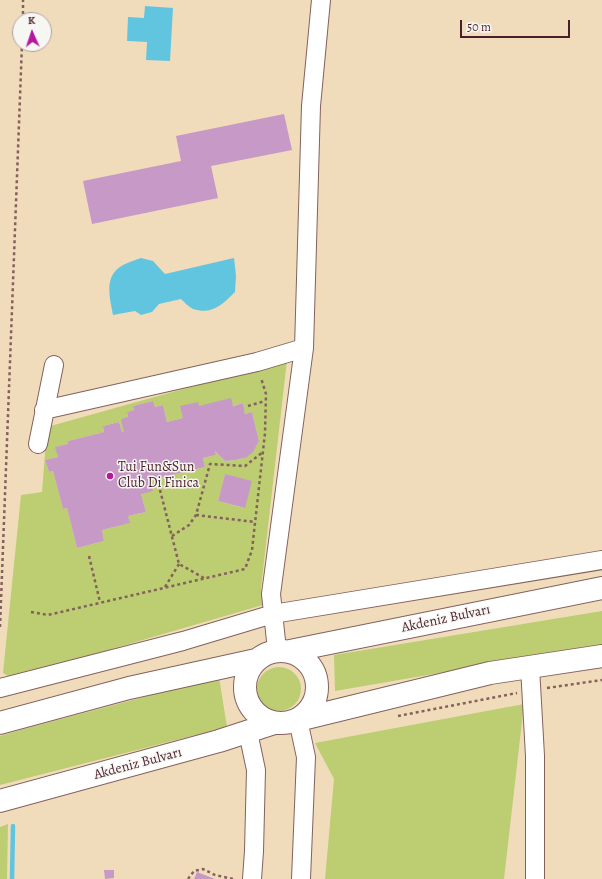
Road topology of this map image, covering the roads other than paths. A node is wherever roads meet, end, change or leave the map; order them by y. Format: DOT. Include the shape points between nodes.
graph roads {
  1 [pos="320,0"];
  2 [pos="304,348"];
  3 [pos="54,365"];
  4 [pos="44,410"];
  5 [pos="38,444"];
  6 [pos="602,560"];
  7 [pos="602,588"];
  8 [pos="273,614"];
  9 [pos="284,651"];
  10 [pos="602,656"];
  11 [pos="256,660"];
  12 [pos="530,667"];
  13 [pos="0,688"];
  14 [pos="298,720"];
  15 [pos="0,723"];
  16 [pos="274,723"];
  17 [pos="248,732"];
  18 [pos="0,801"];
  19 [pos="252,879"];
  20 [pos="301,879"];
  21 [pos="535,879"];
  1 -- 2 [label="street" via="311,106"];
  2 -- 4 [label="street" via="257,362"];
  2 -- 8 [label="street" via="271,594"];
  3 -- 4 [label="street"];
  4 -- 5 [label="street"];
  6 -- 8 [label="street"];
  7 -- 9 [label="highway, Akdeniz Bulvarı"];
  8 -- 9 [label="street"];
  8 -- 13 [label="street" via="183,641"];
  9 -- 11 [label="highway" via="266,654"];
  9 -- 14 [label="highway" via="302,656 311,665 316,677 318,689 315,701 308,712"];
  10 -- 12 [label="highway"];
  11 -- 15 [label="highway" via="129,688"];
  11 -- 16 [label="highway" via="249,669 244,691 254,712"];
  12 -- 14 [label="highway" via="490,673"];
  12 -- 21 [label="street" via="535,756"];
  14 -- 16 [label="highway"];
  14 -- 20 [label="street" via="306,757"];
  16 -- 17 [label="highway, Akdeniz Bulvarı"];
  17 -- 18 [label="highway, Akdeniz Bulvarı"];
  17 -- 19 [label="street" via="256,770"];
}
